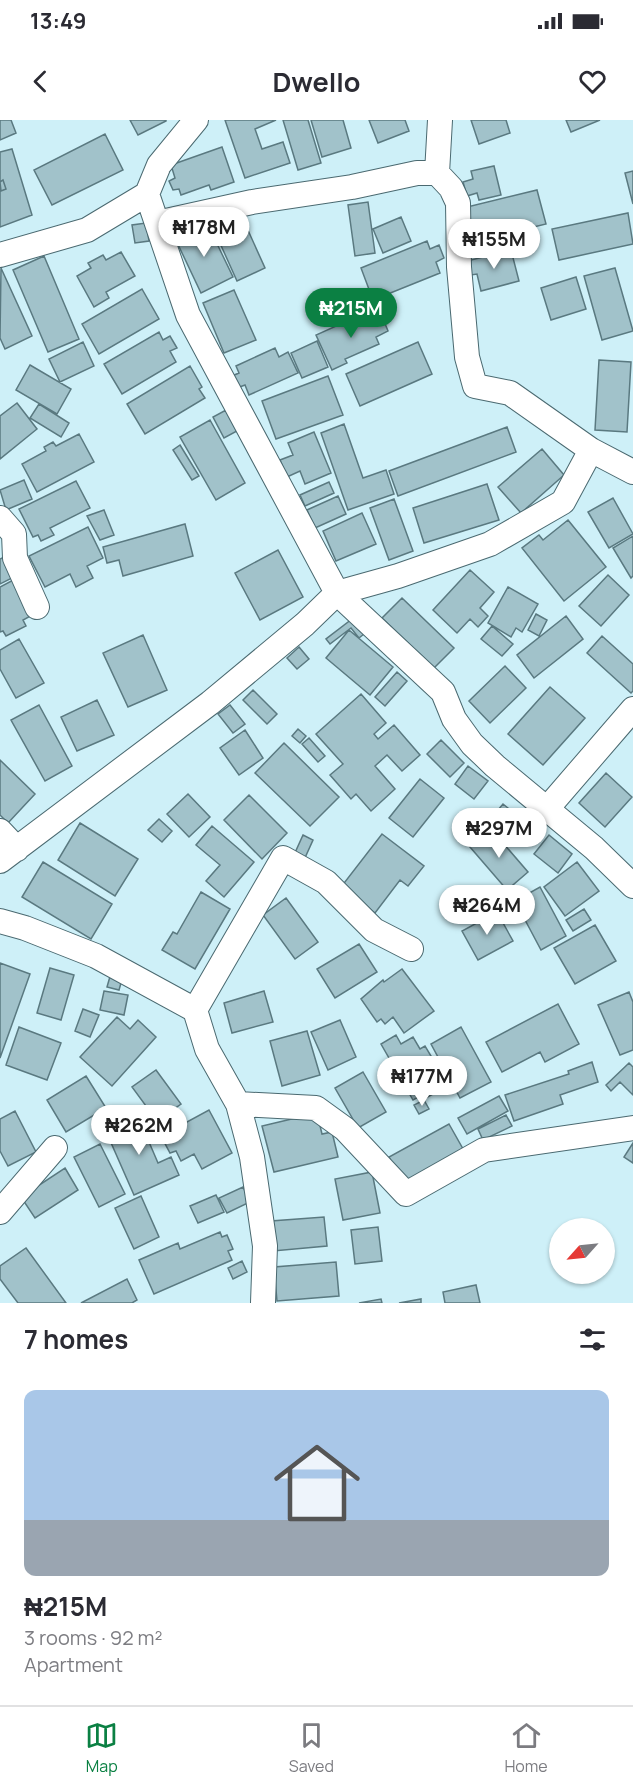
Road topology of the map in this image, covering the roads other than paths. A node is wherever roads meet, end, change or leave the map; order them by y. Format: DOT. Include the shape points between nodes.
graph roads {
  1 [pos="195,120"];
  2 [pos="440,120"];
  3 [pos="437,173"];
  4 [pos="147,194"];
  5 [pos="157,223"];
  6 [pos="0,255"];
  7 [pos="591,450"];
  8 [pos="633,472"];
  9 [pos="0,518"];
  10 [pos="337,592"];
  11 [pos="37,607"];
  12 [pos="633,709"];
  13 [pos="545,811"];
  14 [pos="0,831"];
  15 [pos="9,855"];
  16 [pos="633,886"];
  17 [pos="0,921"];
  18 [pos="411,949"];
  19 [pos="195,1010"];
  20 [pos="238,1104"];
  21 [pos="633,1128"];
  22 [pos="55,1148"];
  23 [pos="0,1212"];
  24 [pos="263,1303"];
  1 -- 4 [label="street" via="159,165"];
  2 -- 3 [label="street"];
  3 -- 5 [label="street" via="417,173 252,202"];
  3 -- 7 [label="street" via="458,203 466,357 475,386 510,393"];
  4 -- 5 [label="street"];
  4 -- 6 [label="street" via="87,230"];
  5 -- 10 [label="street" via="188,315"];
  7 -- 8 [label="street"];
  7 -- 10 [label="street" via="563,502 490,544"];
  9 -- 11 [label="street" via="14,534 15,558"];
  10 -- 13 [label="street" via="443,692 454,719 472,744"];
  10 -- 15 [label="street" via="210,703"];
  12 -- 13 [label="street"];
  13 -- 16 [label="street" via="594,848"];
  14 -- 15 [label="street"];
  17 -- 19 [label="street" via="96,956"];
  18 -- 19 [label="street" via="374,930 326,882 283,858"];
  19 -- 20 [label="street" via="207,1049"];
  20 -- 21 [label="street" via="315,1108 345,1129 406,1194 484,1150"];
  20 -- 24 [label="street" via="252,1156 266,1246"];
  22 -- 23 [label="street"];
}
